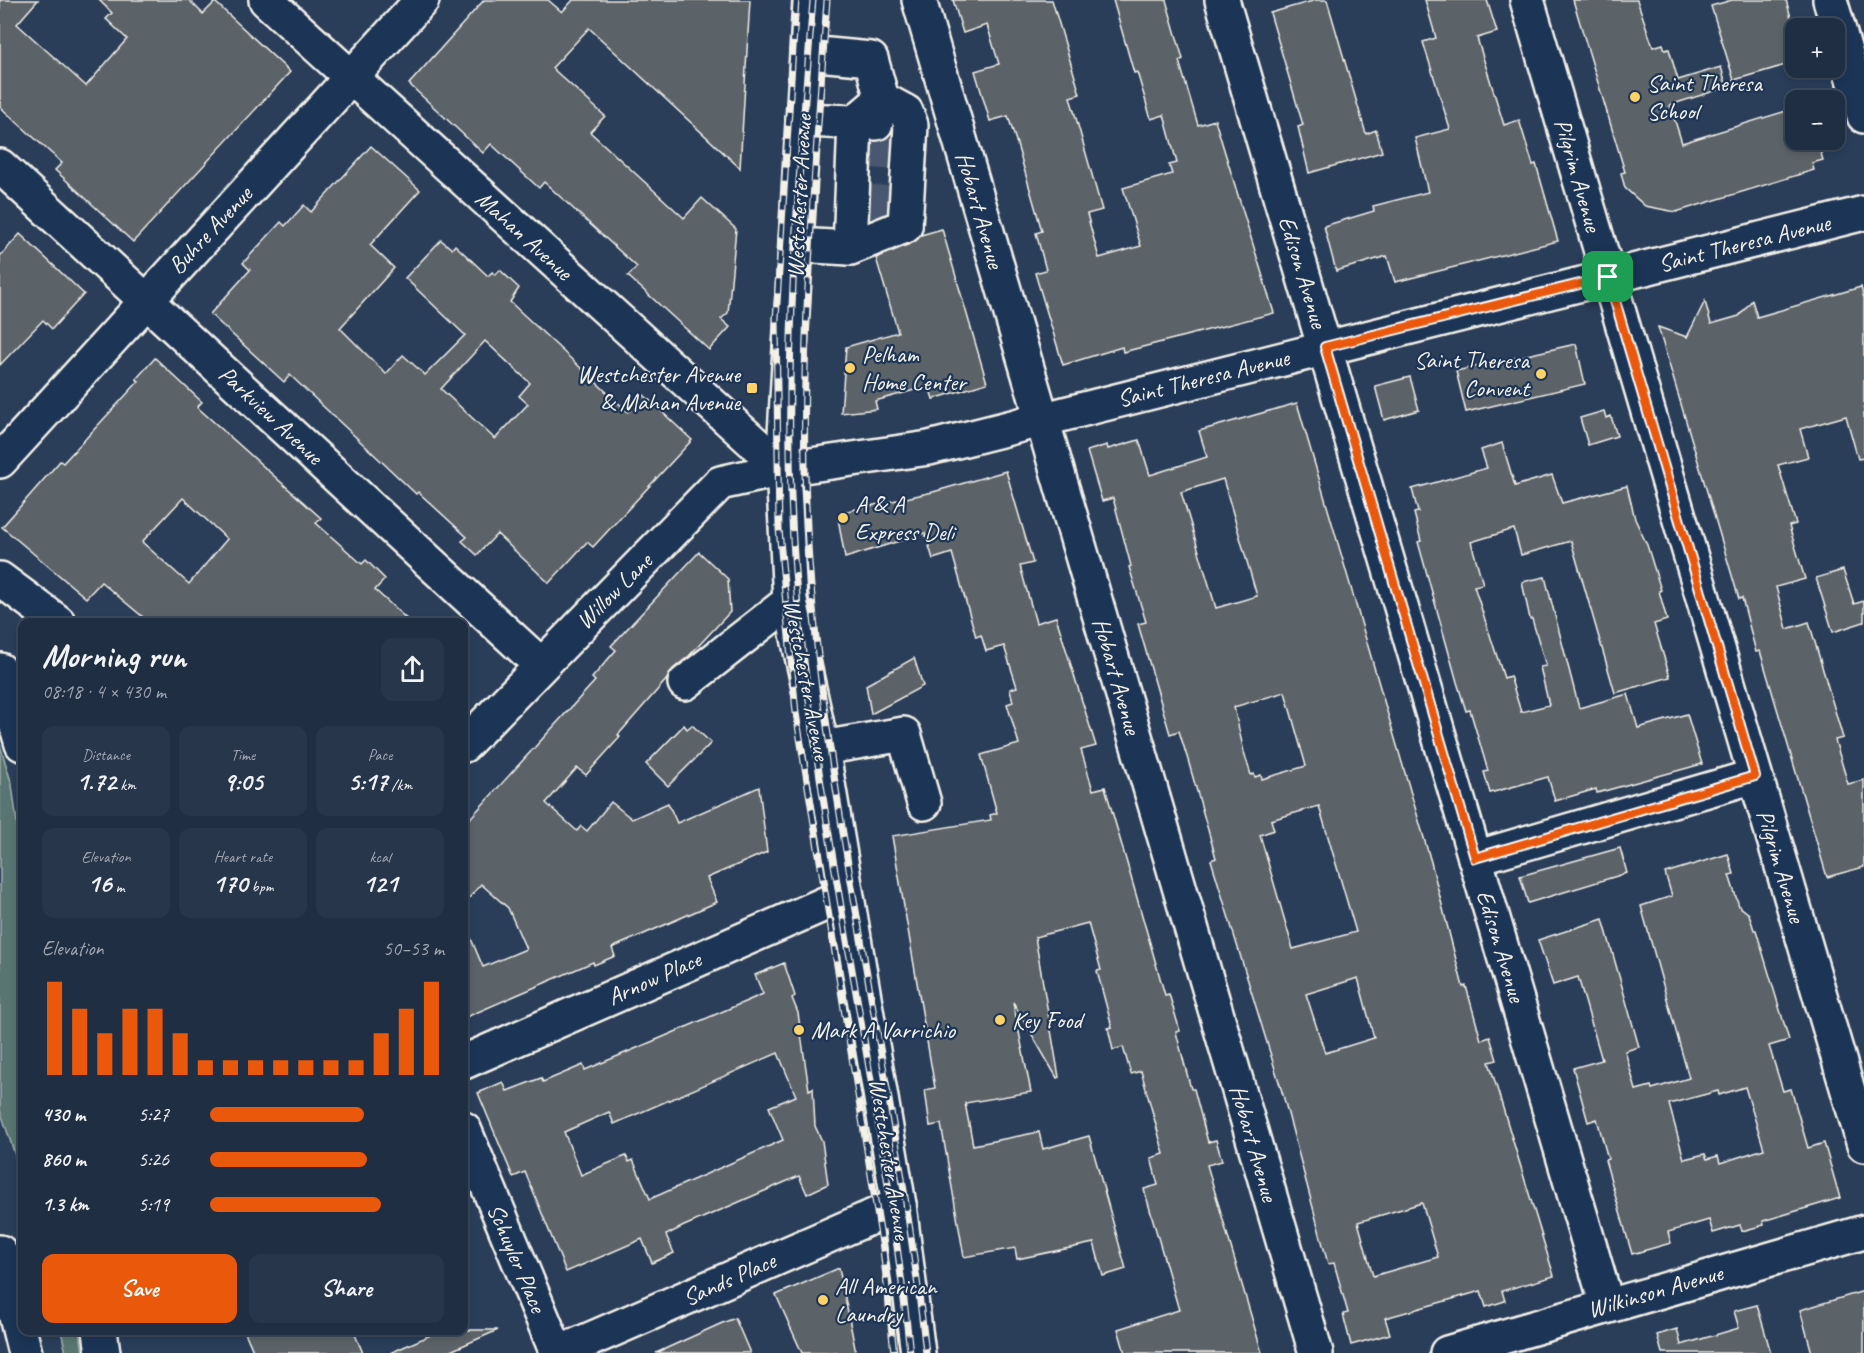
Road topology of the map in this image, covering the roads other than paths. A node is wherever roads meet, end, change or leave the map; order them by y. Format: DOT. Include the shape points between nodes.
graph roads {
  1 [pos="266,0"];
  2 [pos="422,0"];
  3 [pos="810,0"];
  4 [pos="918,0"];
  5 [pos="1222,0"];
  6 [pos="1527,0"];
  7 [pos="1830,0"];
  8 [pos="807,53"];
  9 [pos="350,77"];
  10 [pos="1864,116"];
  11 [pos="803,120"];
  12 [pos="885,134"];
  13 [pos="0,166"];
  14 [pos="1864,213"];
  15 [pos="855,220"];
  16 [pos="796,245"];
  17 [pos="1608,277"];
  18 [pos="146,300"];
  19 [pos="1325,347"];
  20 [pos="1042,419"];
  21 [pos="0,461"];
  22 [pos="783,468"];
  23 [pos="0,579"];
  24 [pos="790,601"];
  25 [pos="53,618"];
  26 [pos="541,665"];
  27 [pos="0,670"];
  28 [pos="686,683"];
  29 [pos="18,731"];
  30 [pos="468,741"];
  31 [pos="822,748"];
  32 [pos="1755,776"];
  33 [pos="924,803"];
  34 [pos="1475,858"];
  35 [pos="845,895"];
  36 [pos="468,1060"];
  37 [pos="468,1139"];
  38 [pos="1864,1145"];
  39 [pos="898,1205"];
  40 [pos="1864,1232"];
  41 [pos="0,1252"];
  42 [pos="1607,1305"];
  43 [pos="18,1325"];
  44 [pos="21,1335"];
  45 [pos="101,1335"];
  46 [pos="25,1353"];
  47 [pos="103,1353"];
  48 [pos="558,1353"];
  49 [pos="918,1353"];
  50 [pos="1316,1353"];
  51 [pos="1447,1353"];
  1 -- 9 [label="main road, Mahan Avenue"];
  2 -- 9 [label="main road, Buhre Avenue"];
  3 -- 8 [label="main road, Westchester Avenue"];
  4 -- 20 [label="main road, Hobart Avenue"];
  5 -- 19 [label="main road, Edison Avenue"];
  6 -- 17 [label="main road, Pilgrim Avenue"];
  7 -- 10 [label="main road"];
  8 -- 11 [label="main road, Westchester Avenue"];
  8 -- 12 [label="main road" via="871,59"];
  9 -- 18 [label="main road, Buhre Avenue"];
  9 -- 22 [label="main road, Mahan Avenue"];
  11 -- 12 [label="main road"];
  11 -- 16 [label="main road, Westchester Avenue"];
  12 -- 15 [label="main road"];
  12 -- 15 [label="main road" via="902,215"];
  13 -- 18 [label="main road, Parkview Avenue"];
  14 -- 17 [label="main road, Saint Theresa Avenue"];
  15 -- 16 [label="main road"];
  16 -- 22 [label="main road, Westchester Avenue"];
  17 -- 19 [label="main road, Saint Theresa Avenue"];
  17 -- 32 [label="main road, Pilgrim Avenue"];
  18 -- 21 [label="main road, Buhre Avenue"];
  18 -- 26 [label="main road, Parkview Avenue"];
  19 -- 20 [label="main road, Saint Theresa Avenue"];
  19 -- 34 [label="main road, Edison Avenue"];
  20 -- 22 [label="main road, Saint Theresa Avenue" via="929,448"];
  20 -- 50 [label="main road, Hobart Avenue"];
  22 -- 24 [label="main road, Westchester Avenue"];
  22 -- 26 [label="main road, Willow Lane" via="720,483"];
  23 -- 25 [label="main road"];
  24 -- 28 [label="main road"];
  24 -- 31 [label="main road, Westchester Avenue"];
  26 -- 30 [label="main road, Willow Lane"];
  27 -- 29 [label="main road"];
  31 -- 33 [label="main road" via="904,734"];
  31 -- 35 [label="main road, Westchester Avenue"];
  32 -- 34 [label="main road"];
  32 -- 38 [label="main road, Pilgrim Avenue"];
  34 -- 42 [label="main road, Edison Avenue"];
  35 -- 36 [label="main road, Arnow Place"];
  35 -- 39 [label="main road, Westchester Avenue"];
  37 -- 48 [label="main road, Schuyler Place"];
  39 -- 48 [label="main road, Sands Place"];
  39 -- 49 [label="main road, Westchester Avenue"];
  40 -- 42 [label="main road, Wilkinson Avenue"];
  41 -- 43 [label="main road"];
  42 -- 51 [label="main road, Wilkinson Avenue"];
  44 -- 46 [label="main road"];
  45 -- 47 [label="main road"];
}
